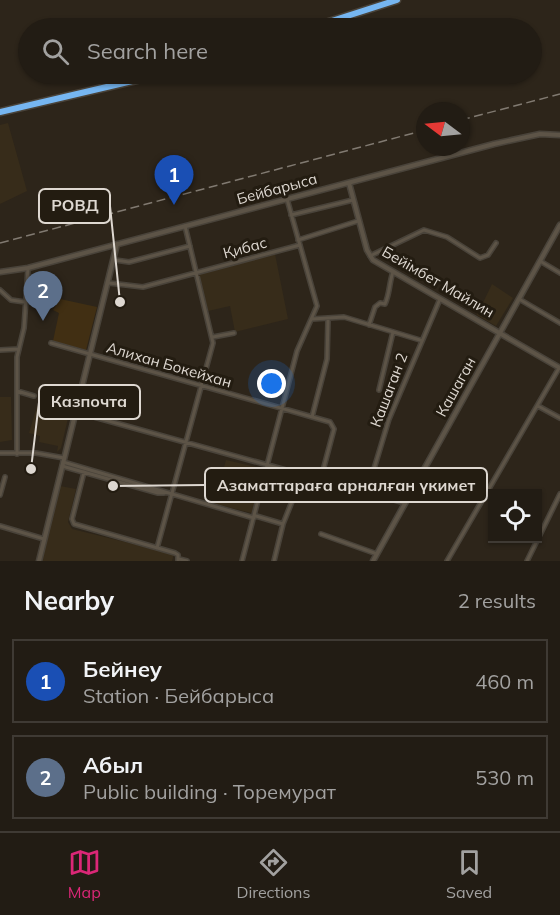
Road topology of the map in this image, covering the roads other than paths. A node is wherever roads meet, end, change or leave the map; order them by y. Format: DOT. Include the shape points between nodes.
graph roads {
  1 [pos="397,0"];
  2 [pos="341,18"];
  3 [pos="119,84"];
  4 [pos="0,112"];
  5 [pos="560,135"];
  6 [pos="349,183"];
  7 [pos="287,199"];
  8 [pos="353,200"];
  9 [pos="291,215"];
  10 [pos="358,220"];
  11 [pos="185,225"];
  12 [pos="560,225"];
  13 [pos="298,240"];
  14 [pos="496,243"];
  15 [pos="117,244"];
  16 [pos="190,246"];
  17 [pos="300,246"];
  18 [pos="370,256"];
  19 [pos="115,260"];
  20 [pos="540,261"];
  21 [pos="28,268"];
  22 [pos="0,272"];
  23 [pos="393,272"];
  24 [pos="197,273"];
  25 [pos="560,273"];
  26 [pos="109,283"];
  27 [pos="0,290"];
  28 [pos="440,299"];
  29 [pos="519,299"];
  30 [pos="25,302"];
  31 [pos="312,319"];
  32 [pos="328,320"];
  33 [pos="560,323"];
  34 [pos="369,325"];
  35 [pos="393,332"];
  36 [pos="234,333"];
  37 [pos="500,333"];
  38 [pos="213,337"];
  39 [pos="421,340"];
  40 [pos="51,343"];
  41 [pos="19,349"];
  42 [pos="0,350"];
  43 [pos="90,355"];
  44 [pos="560,368"];
  45 [pos="201,388"];
  46 [pos="379,390"];
  47 [pos="17,391"];
  48 [pos="34,396"];
  49 [pos="537,406"];
  50 [pos="282,409"];
  51 [pos="76,412"];
  52 [pos="312,417"];
  53 [pos="560,418"];
  54 [pos="187,441"];
  55 [pos="0,453"];
  56 [pos="17,454"];
  57 [pos="63,462"];
  58 [pos="268,464"];
  59 [pos="295,471"];
  60 [pos="84,472"];
  61 [pos="5,477"];
  62 [pos="321,478"];
  63 [pos="125,482"];
  64 [pos="367,492"];
  65 [pos="560,494"];
  66 [pos="0,495"];
  67 [pos="172,495"];
  68 [pos="405,503"];
  69 [pos="255,517"];
  70 [pos="283,524"];
  71 [pos="0,526"];
  72 [pos="321,534"];
  73 [pos="44,539"];
  74 [pos="157,548"];
  75 [pos="377,554"];
  76 [pos="178,560"];
  77 [pos="39,561"];
  78 [pos="187,561"];
  79 [pos="242,561"];
  80 [pos="274,561"];
  81 [pos="373,561"];
  82 [pos="447,561"];
  83 [pos="527,561"];
  1 -- 2 [label="highway"];
  3 -- 4 [label="highway"];
  5 -- 6 [label="street, Бейбарыса" via="530,135"];
  6 -- 7 [label="street, Бейбарыса"];
  6 -- 8 [label="street, Бейімбет Майлин"];
  7 -- 9 [label="street"];
  7 -- 11 [label="street, Бейбарыса"];
  8 -- 9 [label="street"];
  8 -- 10 [label="street, Бейімбет Майлин"];
  9 -- 13 [label="street"];
  10 -- 13 [label="street"];
  10 -- 18 [label="street, Бейімбет Майлин"];
  11 -- 15 [label="street, Бейбарыса"];
  11 -- 16 [label="street"];
  12 -- 20 [label="street, Кашаган"];
  13 -- 17 [label="street"];
  14 -- 18 [label="street" via="488,255 480,258 447,237 424,230"];
  15 -- 19 [label="street"];
  15 -- 21 [label="street, Бейбарыса"];
  16 -- 19 [label="street" via="129,262"];
  16 -- 24 [label="street"];
  17 -- 24 [label="street, Қибас"];
  17 -- 31 [label="street" via="317,304"];
  18 -- 23 [label="street, Бейімбет Майлин"];
  19 -- 26 [label="street"];
  20 -- 25 [label="street"];
  20 -- 29 [label="street, Кашаган"];
  21 -- 22 [label="street, Бейбарыса"];
  21 -- 30 [label="street"];
  23 -- 28 [label="street, Бейімбет Майлин"];
  23 -- 34 [label="street" via="385,304 375,307"];
  24 -- 26 [label="street, Қибас" via="143,287"];
  24 -- 38 [label="street"];
  26 -- 43 [label="street"];
  27 -- 30 [label="street" via="11,300"];
  28 -- 37 [label="street, Бейімбет Майлин"];
  28 -- 39 [label="street, Кашаган 2"];
  29 -- 33 [label="street"];
  29 -- 37 [label="street, Кашаган"];
  30 -- 41 [label="street"];
  31 -- 32 [label="street"];
  31 -- 50 [label="street" via="297,351"];
  32 -- 34 [label="street" via="344,317"];
  32 -- 52 [label="street" via="327,359"];
  34 -- 35 [label="street"];
  35 -- 39 [label="street"];
  35 -- 46 [label="street"];
  36 -- 38 [label="street"];
  37 -- 44 [label="street, Бейімбет Майлин"];
  37 -- 68 [label="street, Кашаган"];
  38 -- 45 [label="street"];
  39 -- 64 [label="street, Кашаган 2" via="389,419"];
  40 -- 43 [label="street, Алихан Бокейхан"];
  41 -- 42 [label="street"];
  41 -- 47 [label="street"];
  43 -- 45 [label="street, Алихан Бокейхан"];
  43 -- 51 [label="street"];
  44 -- 49 [label="street"];
  45 -- 50 [label="street, Алихан Бокейхан"];
  45 -- 54 [label="street"];
  47 -- 48 [label="street"];
  47 -- 56 [label="street"];
  49 -- 53 [label="street"];
  49 -- 82 [label="street"];
  50 -- 52 [label="street, Алихан Бокейхан"];
  50 -- 58 [label="street"];
  51 -- 54 [label="street"];
  51 -- 57 [label="street"];
  52 -- 62 [label="street" via="333,425"];
  54 -- 58 [label="street"];
  54 -- 67 [label="street"];
  55 -- 56 [label="street"];
  56 -- 57 [label="street" via="36,453"];
  57 -- 60 [label="street"];
  57 -- 63 [label="street"];
  57 -- 73 [label="street"];
  58 -- 59 [label="street"];
  58 -- 69 [label="street"];
  59 -- 62 [label="street"];
  59 -- 70 [label="street" via="295,494"];
  60 -- 63 [label="street"];
  60 -- 74 [label="street" via="74,524"];
  61 -- 66 [label="street"];
  62 -- 64 [label="street"];
  63 -- 67 [label="street"];
  64 -- 68 [label="street"];
  65 -- 83 [label="street"];
  67 -- 69 [label="street"];
  67 -- 74 [label="street"];
  68 -- 75 [label="street, Кашаган"];
  69 -- 70 [label="street"];
  69 -- 79 [label="street"];
  70 -- 80 [label="street"];
  71 -- 73 [label="street"];
  72 -- 75 [label="street"];
  73 -- 77 [label="street"];
  74 -- 76 [label="street" via="175,553"];
  75 -- 81 [label="street, Кашаган"];
  76 -- 78 [label="street"];
}
